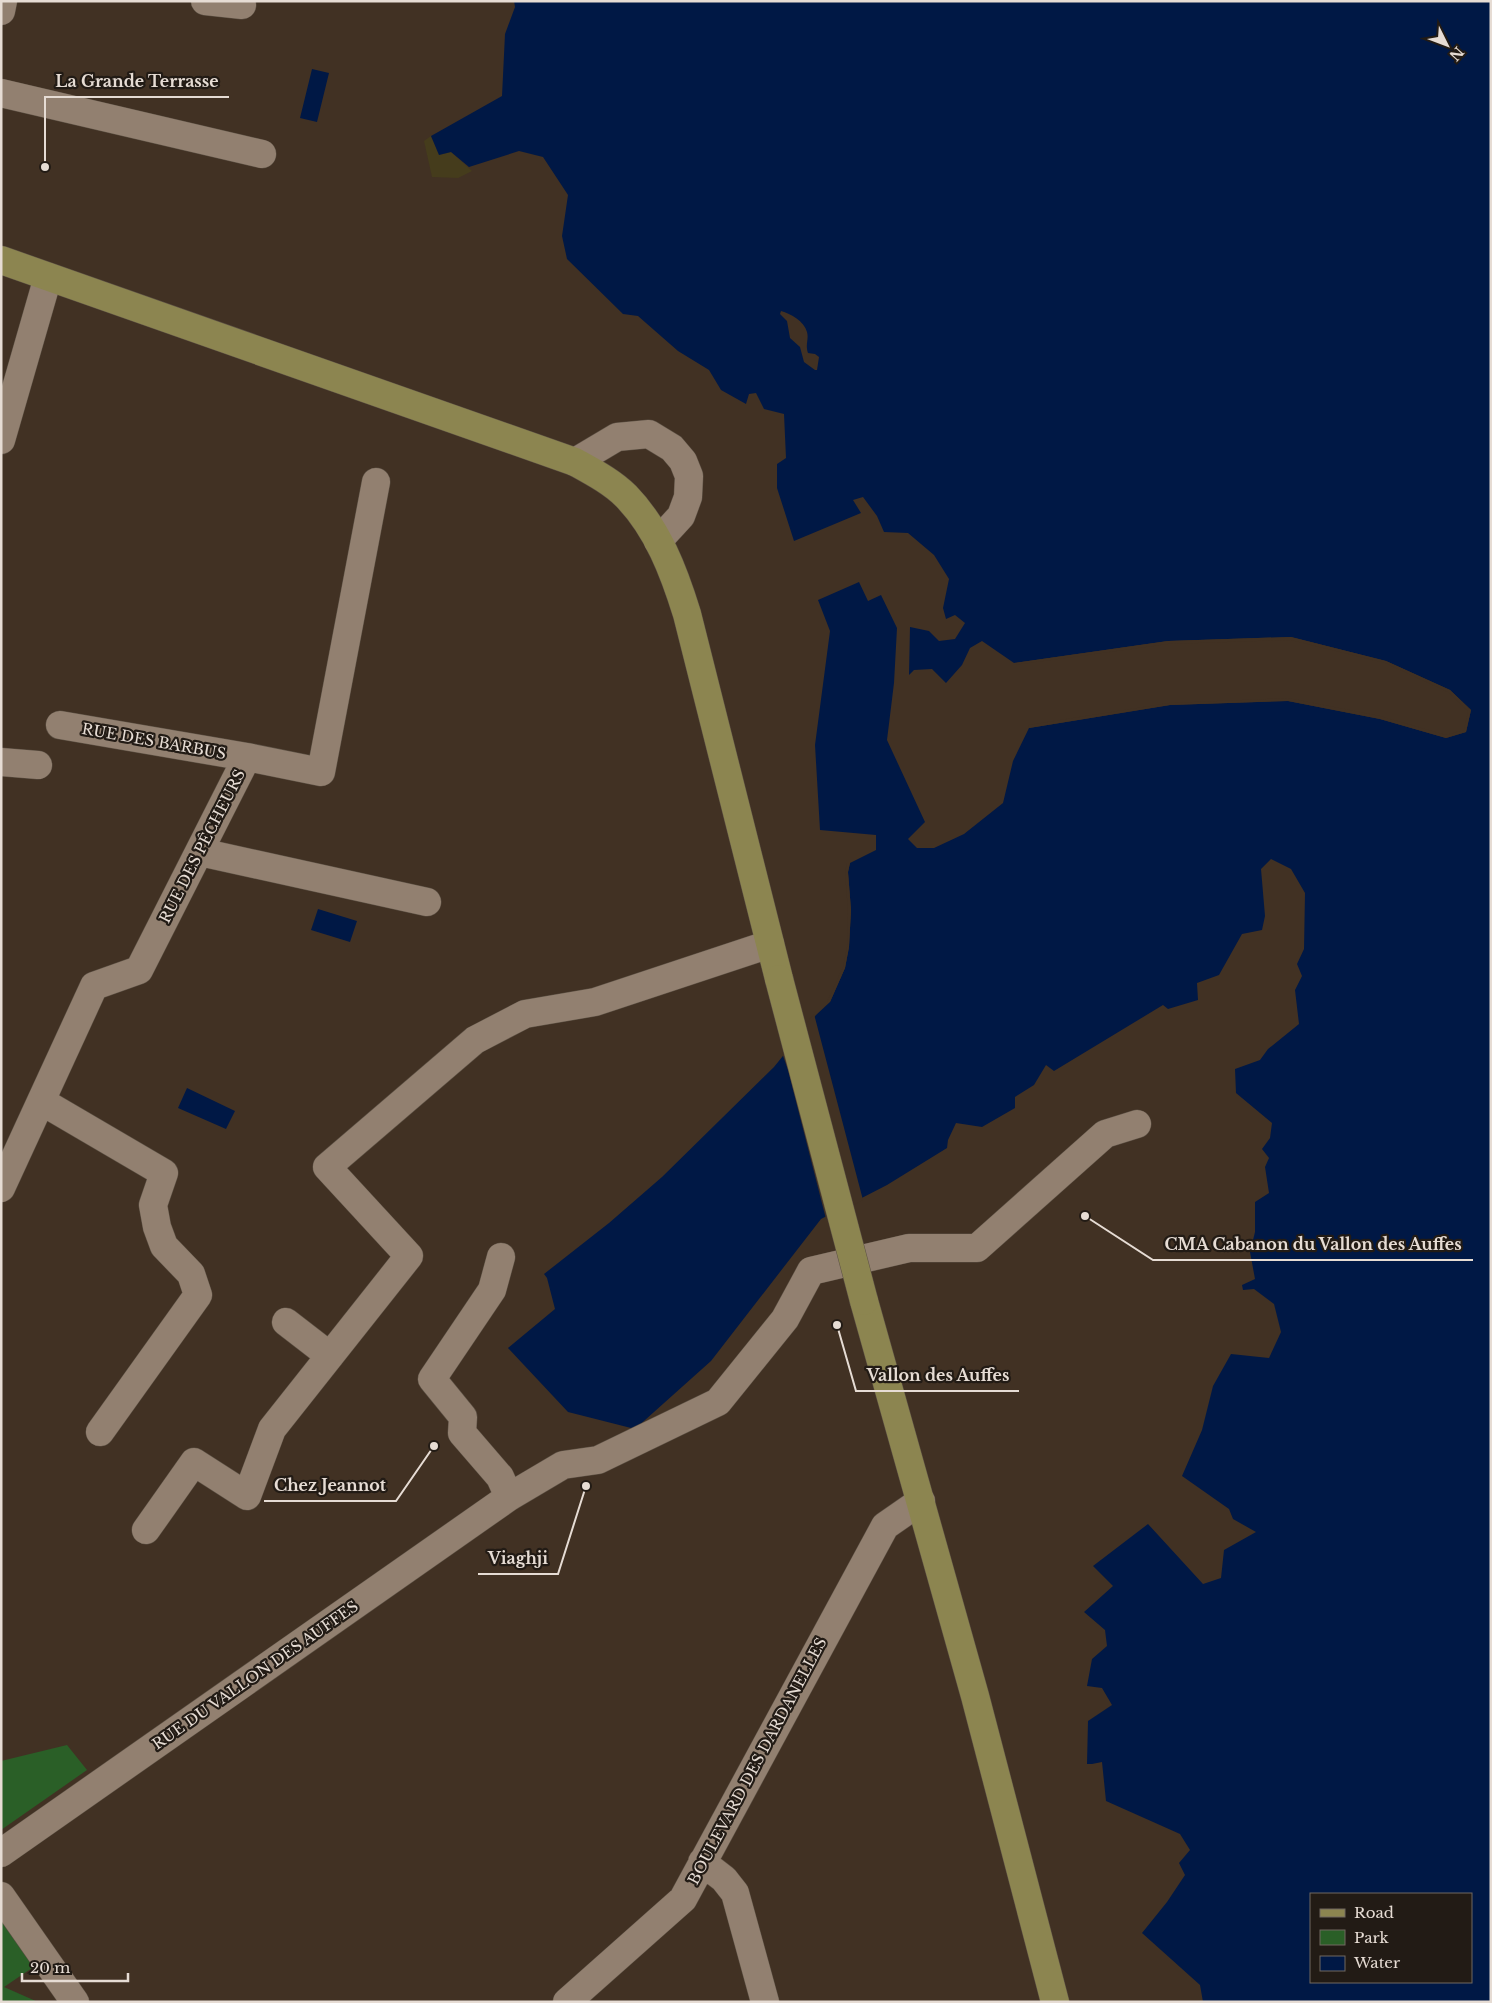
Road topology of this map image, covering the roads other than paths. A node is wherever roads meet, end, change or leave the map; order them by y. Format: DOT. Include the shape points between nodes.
graph roads {
  1 [pos="3,1"];
  2 [pos="205,1"];
  3 [pos="242,5"];
  4 [pos="1,11"];
  5 [pos="1,93"];
  6 [pos="262,154"];
  7 [pos="1,260"];
  8 [pos="48,277"];
  9 [pos="1,440"];
  10 [pos="575,462"];
  11 [pos="376,482"];
  12 [pos="658,541"];
  13 [pos="60,725"];
  14 [pos="247,757"];
  15 [pos="1,762"];
  16 [pos="38,764"];
  17 [pos="200,852"];
  18 [pos="426,902"];
  19 [pos="770,944"];
  20 [pos="41,1102"];
  21 [pos="1137,1124"];
  22 [pos="1,1188"];
  23 [pos="501,1256"];
  24 [pos="286,1322"];
  25 [pos="330,1356"];
  26 [pos="100,1432"];
  27 [pos="509,1497"];
  28 [pos="921,1501"];
  29 [pos="146,1530"];
  30 [pos="1,1853"];
  31 [pos="702,1862"];
  32 [pos="1,1896"];
  33 [pos="76,2002"];
  34 [pos="567,2002"];
  35 [pos="766,2002"];
  36 [pos="1055,2002"];
  1 -- 4 [label="street"];
  2 -- 3 [label="street"];
  5 -- 6 [label="street"];
  7 -- 8 [label="main road"];
  8 -- 9 [label="street"];
  8 -- 10 [label="main road"];
  10 -- 12 [label="main road" via="625,495 645,518"];
  10 -- 12 [label="street" via="617,438 649,434 672,448 683,461 688,476 688,497 681,516"];
  11 -- 14 [label="street, RUE DES PÊCHEURS" via="321,772"];
  12 -- 19 [label="main road" via="676,578 687,614"];
  13 -- 14 [label="street, RUE DES BARBUS"];
  14 -- 17 [label="street, RUE DES PÊCHEURS"];
  15 -- 16 [label="street"];
  17 -- 18 [label="street"];
  17 -- 20 [label="street, RUE DES PÊCHEURS" via="139,970 94,986"];
  19 -- 25 [label="street" via="596,1002 526,1014 475,1040 327,1167 409,1256"];
  19 -- 28 [label="main road, bridge" via="864,1301"];
  20 -- 22 [label="street, RUE DES PÊCHEURS"];
  20 -- 26 [label="street" via="164,1173 153,1205 156,1227 164,1246 190,1274 198,1296"];
  21 -- 27 [label="street, RUE DU VALLON DES AUFFES" via="1105,1134 977,1248 909,1248 811,1271 785,1319 718,1402 598,1460 564,1465"];
  23 -- 27 [label="street" via="492,1290 432,1379 463,1417 462,1433 500,1477"];
  24 -- 25 [label="street"];
  25 -- 29 [label="street" via="272,1429 247,1496 194,1462"];
  27 -- 30 [label="street, RUE DU VALLON DES AUFFES"];
  28 -- 31 [label="street, BOULEVARD DES DARDANELLES" via="885,1526"];
  28 -- 36 [label="main road"];
  31 -- 34 [label="street, BOULEVARD DES DARDANELLES" via="683,1899"];
  31 -- 35 [label="street" via="724,1879 735,1893"];
  32 -- 33 [label="street"];
}
